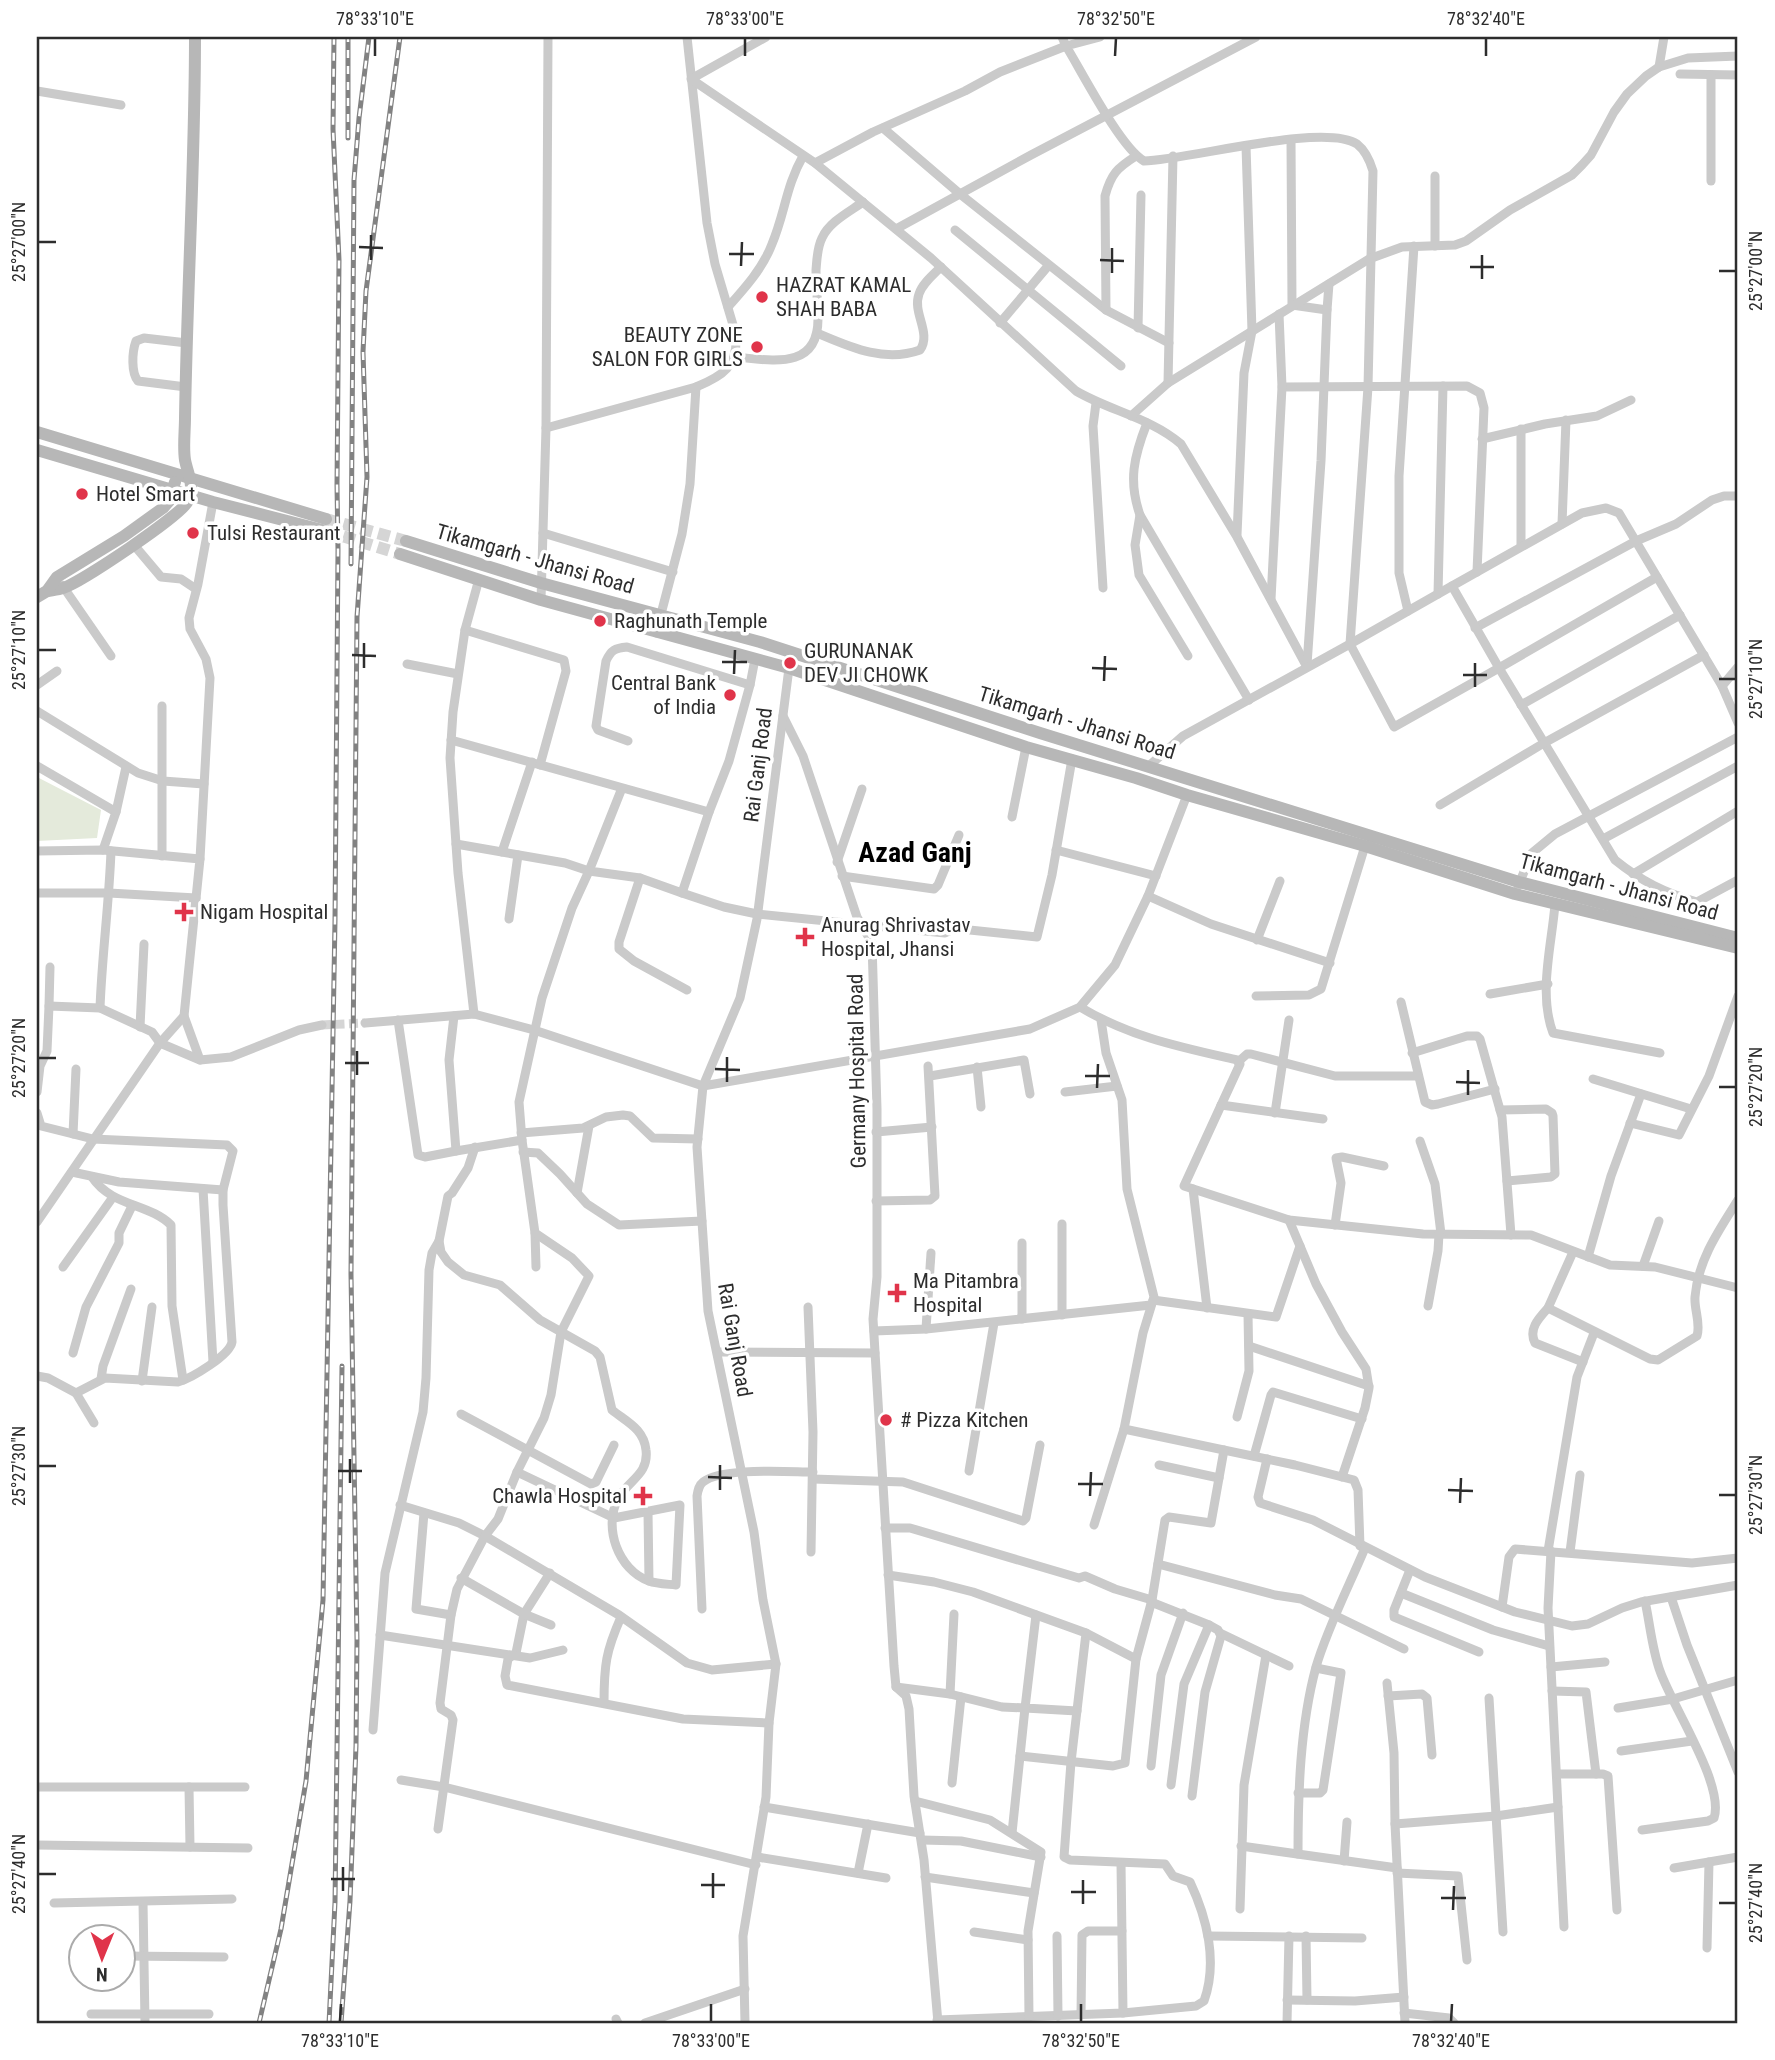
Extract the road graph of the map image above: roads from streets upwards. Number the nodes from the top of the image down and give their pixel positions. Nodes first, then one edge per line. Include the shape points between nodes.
1 (195, 37) edge
2 (548, 37) edge
3 (687, 37) edge
4 (766, 37) edge
5 (1100, 37) edge
6 (1256, 37) edge
7 (1664, 37) edge
8 (1064, 41) edge
9 (1738, 56) edge
10 (1659, 67) junction
11 (1680, 74) dead end
12 (1711, 75) junction
13 (1738, 75) edge
14 (691, 79) junction
15 (37, 91) edge
16 (121, 105) dead end
17 (1107, 115) junction
18 (883, 128) junction
19 (1291, 139) junction
20 (1246, 146) junction
21 (803, 156) junction
22 (1136, 156) junction
23 (1173, 156) junction
24 (815, 163) junction
25 (1435, 176) dead end
26 (1711, 181) dead end
27 (960, 194) junction
28 (1141, 195) dead end
29 (863, 202) junction
30 (896, 229) junction
31 (955, 230) dead end
32 (1414, 246) junction
33 (1435, 246) junction
34 (1369, 259) junction
35 (1048, 266) junction
36 (941, 267) junction
37 (715, 282) dead end
38 (1329, 284) junction
39 (1029, 290) junction
40 (1292, 305) junction
41 (728, 307) junction
42 (1106, 310) junction
43 (1327, 310) junction
44 (1279, 314) junction
45 (727, 323) dead end
46 (1000, 323) junction
47 (1138, 328) junction
48 (1252, 331) junction
49 (817, 333) junction
50 (187, 343) junction
51 (1169, 344) junction
52 (735, 357) junction
53 (1121, 366) dead end
54 (1168, 383) junction
55 (1443, 386) junction
56 (186, 387) junction
57 (696, 387) junction
58 (1282, 387) junction
59 (1325, 387) junction
60 (1368, 387) junction
61 (1405, 387) junction
62 (1631, 400) dead end
63 (1096, 403) junction
64 (1130, 416) junction
65 (1566, 420) junction
66 (1147, 423) junction
67 (546, 428) junction
68 (1521, 429) junction
69 (37, 432) edge
70 (1482, 439) junction
71 (37, 450) edge
72 (185, 460) junction
73 (176, 474) junction
74 (191, 478) junction
75 (173, 490) junction
76 (191, 494) junction
77 (1738, 496) edge
78 (214, 502) junction
79 (1140, 515) junction
80 (1562, 524) junction
81 (543, 533) junction
82 (1237, 537) junction
83 (406, 541) tunnel mouth
84 (1636, 541) junction
85 (134, 545) junction
86 (1521, 546) junction
87 (400, 554) tunnel mouth
88 (673, 572) junction
89 (1477, 572) junction
90 (1657, 576) junction
91 (480, 579) junction
92 (60, 583) junction
93 (541, 583) junction
94 (1452, 586) junction
95 (1103, 588) dead end
96 (197, 589) junction
97 (42, 594) edge
98 (1438, 594) junction
99 (1271, 599) junction
100 (541, 600) junction
101 (1408, 611) junction
102 (661, 614) junction
103 (1680, 615) junction
104 (1475, 628) junction
105 (465, 630) junction
106 (656, 633) junction
107 (1350, 644) junction
108 (1704, 655) junction
109 (111, 656) dead end
110 (1188, 656) dead end
111 (755, 659) junction
112 (407, 664) dead end
113 (1307, 667) junction
114 (1738, 667) edge
115 (789, 668) junction
116 (1499, 668) junction
117 (57, 671) dead end
118 (458, 674) junction
119 (37, 685) edge
120 (750, 685) junction
121 (1722, 686) junction
122 (1250, 700) junction
123 (1521, 705) junction
124 (162, 706) dead end
125 (37, 711) edge
126 (782, 714) junction
127 (1738, 723) edge
128 (1738, 737) edge
129 (451, 740) junction
130 (628, 741) dead end
131 (1544, 743) junction
132 (1027, 747) junction
133 (1072, 759) junction
134 (536, 764) junction
135 (1150, 765) junction
136 (1738, 765) edge
137 (37, 766) edge
138 (125, 767) junction
139 (163, 781) junction
140 (204, 784) junction
141 (622, 788) junction
142 (862, 789) dead end
143 (1235, 793) junction
144 (1187, 795) junction
145 (1440, 805) dead end
146 (1230, 807) junction
147 (1738, 811) edge
148 (116, 812) junction
149 (709, 812) junction
150 (1589, 816) junction
151 (1012, 817) dead end
152 (958, 835) dead end
153 (1603, 839) junction
154 (456, 844) junction
155 (1365, 846) junction
156 (1056, 850) junction
157 (37, 851) edge
158 (107, 851) junction
159 (502, 852) junction
160 (518, 855) junction
161 (162, 856) junction
162 (200, 859) junction
163 (837, 862) junction
164 (589, 871) junction
165 (1633, 874) junction
166 (842, 876) junction
167 (1156, 876) junction
168 (640, 878) junction
169 (1738, 880) edge
170 (1280, 881) dead end
171 (1517, 888) junction
172 (682, 892) junction
173 (37, 893) edge
174 (109, 893) junction
175 (1148, 896) junction
176 (196, 898) junction
177 (1555, 904) junction
178 (757, 914) junction
179 (509, 919) dead end
180 (861, 924) junction
181 (1738, 938) edge
182 (1257, 940) junction
183 (144, 944) dead end
184 (1738, 948) edge
185 (1330, 963) junction
186 (50, 967) dead end
187 (1548, 984) junction
188 (687, 990) dead end
189 (1490, 994) dead end
190 (1256, 996) dead end
191 (1738, 996) edge
192 (1401, 1002) dead end
193 (50, 1006) junction
194 (1080, 1007) junction
195 (100, 1008) junction
196 (474, 1014) junction
197 (184, 1016) junction
198 (454, 1016) junction
199 (398, 1020) junction
200 (1101, 1020) junction
201 (1289, 1020) dead end
202 (365, 1023) tunnel mouth
203 (323, 1025) tunnel mouth
204 (140, 1027) junction
205 (534, 1030) junction
206 (160, 1043) junction
207 (1412, 1053) junction
208 (1660, 1053) dead end
209 (875, 1058) junction
210 (200, 1060) junction
211 (1283, 1061) junction
212 (1238, 1062) junction
213 (928, 1066) dead end
214 (977, 1067) junction
215 (76, 1069) dead end
216 (930, 1076) junction
217 (1418, 1076) junction
218 (1593, 1079) dead end
219 (703, 1086) junction
220 (1117, 1086) junction
221 (1495, 1089) junction
222 (1065, 1092) dead end
223 (37, 1093) edge
224 (1030, 1094) dead end
225 (1641, 1094) junction
226 (1221, 1105) junction
227 (981, 1107) dead end
228 (1692, 1109) junction
229 (1500, 1110) junction
230 (37, 1113) edge
231 (1275, 1113) junction
232 (1323, 1119) dead end
233 (1630, 1123) junction
234 (589, 1126) junction
235 (932, 1128) junction
236 (876, 1132) junction
237 (73, 1134) junction
238 (521, 1136) junction
239 (93, 1139) junction
240 (698, 1139) junction
241 (1420, 1141) dead end
242 (475, 1147) junction
243 (456, 1151) junction
244 (523, 1152) junction
245 (1384, 1166) dead end
246 (72, 1171) junction
247 (92, 1177) junction
248 (1507, 1181) junction
249 (203, 1189) junction
250 (1193, 1189) junction
251 (223, 1190) junction
252 (577, 1193) junction
253 (113, 1197) junction
254 (876, 1201) junction
255 (1738, 1202) edge
256 (132, 1206) junction
257 (1289, 1220) junction
258 (702, 1221) junction
259 (1659, 1221) dead end
260 (37, 1222) edge
261 (1062, 1224) dead end
262 (1335, 1225) junction
263 (535, 1233) junction
264 (1440, 1234) junction
265 (1511, 1235) junction
266 (439, 1241) junction
267 (1021, 1243) dead end
268 (1300, 1246) junction
269 (1573, 1252) junction
270 (931, 1253) dead end
271 (1588, 1257) junction
272 (1643, 1266) junction
273 (63, 1267) dead end
274 (536, 1267) dead end
275 (1699, 1278) junction
276 (1738, 1288) edge
277 (131, 1289) dead end
278 (1152, 1303) junction
279 (1427, 1306) dead end
280 (152, 1307) dead end
281 (808, 1307) dead end
282 (1207, 1308) junction
283 (1548, 1308) junction
284 (1248, 1314) junction
285 (1062, 1315) junction
286 (1022, 1319) junction
287 (994, 1323) junction
288 (926, 1329) junction
289 (874, 1331) junction
290 (561, 1332) junction
291 (1594, 1333) junction
292 (1249, 1346) junction
293 (809, 1351) junction
294 (718, 1352) junction
295 (73, 1353) dead end
296 (875, 1353) junction
297 (213, 1362) junction
298 (1583, 1362) junction
299 (37, 1376) edge
300 (102, 1378) junction
301 (183, 1380) junction
302 (142, 1381) junction
303 (1368, 1386) junction
304 (76, 1393) junction
305 (461, 1414) dead end
306 (1237, 1417) dead end
307 (1362, 1419) junction
308 (94, 1423) dead end
309 (1124, 1429) junction
310 (614, 1445) dead end
311 (1040, 1445) dead end
312 (1224, 1450) junction
313 (527, 1451) junction
314 (1254, 1456) junction
315 (1267, 1459) junction
316 (1159, 1465) dead end
317 (969, 1471) dead end
318 (517, 1472) junction
319 (742, 1472) junction
320 (1580, 1475) dead end
321 (813, 1476) junction
322 (1342, 1477) junction
323 (1219, 1478) junction
324 (882, 1481) junction
325 (400, 1505) junction
326 (648, 1511) junction
327 (424, 1513) junction
328 (614, 1518) junction
329 (1094, 1525) dead end
330 (885, 1528) junction
331 (485, 1536) junction
332 (1362, 1547) junction
333 (1550, 1551) junction
334 (811, 1552) dead end
335 (1570, 1552) junction
336 (1738, 1558) edge
337 (1158, 1564) junction
338 (1410, 1570) junction
339 (550, 1573) junction
340 (888, 1575) junction
341 (461, 1578) junction
342 (649, 1581) junction
343 (1738, 1586) edge
344 (1401, 1593) junction
345 (1671, 1597) junction
346 (1152, 1601) junction
347 (1645, 1601) junction
348 (1502, 1607) junction
349 (702, 1609) dead end
350 (1183, 1613) junction
351 (524, 1614) junction
352 (954, 1614) dead end
353 (451, 1615) junction
354 (1036, 1615) junction
355 (621, 1616) junction
356 (1337, 1616) junction
357 (1549, 1621) junction
358 (551, 1625) dead end
359 (1209, 1625) junction
360 (1086, 1633) junction
361 (1220, 1633) junction
362 (380, 1635) junction
363 (447, 1644) junction
364 (1549, 1646) junction
365 (1404, 1648) dead end
366 (563, 1650) dead end
367 (1479, 1652) dead end
368 (1266, 1655) junction
369 (513, 1656) junction
370 (1136, 1659) junction
371 (1605, 1662) dead end
372 (776, 1664) junction
373 (1289, 1666) dead end
374 (1551, 1667) junction
375 (1316, 1668) junction
376 (1738, 1680) edge
377 (1387, 1683) dead end
378 (896, 1687) junction
379 (1704, 1689) junction
380 (1552, 1691) junction
381 (950, 1694) junction
382 (1388, 1696) junction
383 (961, 1697) junction
384 (1489, 1698) dead end
385 (1673, 1699) junction
386 (604, 1703) junction
387 (1025, 1708) junction
388 (1618, 1708) dead end
389 (1077, 1711) junction
390 (769, 1723) junction
391 (373, 1730) dead end
392 (1692, 1741) junction
393 (1621, 1751) dead end
394 (1432, 1755) dead end
395 (1020, 1756) junction
396 (1071, 1762) junction
397 (1151, 1766) dead end
398 (1738, 1772) edge
399 (1557, 1774) junction
400 (1596, 1774) junction
401 (401, 1780) dead end
402 (952, 1783) dead end
403 (1171, 1785) dead end
404 (37, 1787) edge
405 (189, 1787) junction
406 (245, 1787) dead end
407 (444, 1787) junction
408 (1298, 1793) junction
409 (1192, 1796) dead end
410 (915, 1801) junction
411 (764, 1807) junction
412 (1558, 1807) junction
413 (1496, 1816) junction
414 (1347, 1822) dead end
415 (868, 1824) junction
416 (1395, 1824) junction
417 (438, 1829) dead end
418 (1642, 1830) dead end
419 (1012, 1833) junction
420 (921, 1837) junction
421 (37, 1845) edge
422 (1241, 1846) junction
423 (190, 1847) junction
424 (248, 1848) dead end
425 (1298, 1854) junction
426 (1041, 1857) junction
427 (1738, 1857) edge
428 (756, 1861) junction
429 (1344, 1861) junction
430 (1709, 1862) junction
431 (1121, 1863) junction
432 (1674, 1868) dead end
433 (1397, 1870) junction
434 (858, 1873) junction
435 (925, 1877) junction
436 (886, 1878) dead end
437 (1034, 1893) junction
438 (232, 1899) dead end
439 (143, 1902) junction
440 (54, 1903) dead end
441 (1240, 1909) dead end
442 (1617, 1910) dead end
443 (1564, 1927) dead end
444 (1122, 1931) junction
445 (974, 1932) dead end
446 (1503, 1932) dead end
447 (1057, 1936) dead end
448 (1208, 1936) junction
449 (1289, 1936) junction
450 (1306, 1936) junction
451 (1362, 1938) dead end
452 (1028, 1940) junction
453 (1707, 1948) dead end
454 (136, 1956) edge
455 (144, 1956) junction
456 (224, 1957) dead end
457 (1467, 1960) dead end
458 (745, 1989) junction
459 (1404, 1997) junction
460 (1287, 2000) junction
461 (1307, 2000) junction
462 (1123, 2013) junction
463 (90, 2014) dead end
464 (209, 2014) dead end
465 (1081, 2015) junction
466 (1058, 2016) junction
467 (1029, 2017) junction
468 (1404, 2018) edge
469 (145, 2019) edge
470 (937, 2022) edge
471 (645, 2023) edge
472 (746, 2023) edge
473 (1287, 2023) edge
474 (1454, 2023) edge

1 - 50 street
2 - 67 street
3 - 14 street
4 - 14 street
5 - 8 street
6 - 17 street
7 - 10 street
8 - 17 street
8 - 18 street
9 - 10 street via 1688,58
10 - 33 street via 1627,94 1593,151 1572,175 1466,241
11 - 12 street
12 - 13 street
12 - 26 street
14 - 21 street
14 - 41 street via 707,223
15 - 16 street
17 - 22 street
17 - 27 street
18 - 24 street
18 - 27 street
19 - 20 street
19 - 34 street via 1345,139 1369,158 1373,172
19 - 40 street
20 - 23 street
20 - 48 street
21 - 24 street
21 - 41 street via 785,195 772,245 748,286
22 - 23 street via 1144,161
22 - 42 street via 1119,167 1105,196
23 - 51 street
24 - 29 street
25 - 33 street
27 - 30 street
27 - 35 street
28 - 47 street
29 - 30 street
29 - 49 street via 822,236 817,265
30 - 36 street
31 - 39 street
32 - 33 street
32 - 34 street
32 - 61 street
34 - 38 street
34 - 60 street
35 - 39 street
35 - 42 street
36 - 46 street
36 - 49 street via 918,295 924,335 920,350 874,354
37 - 45 street
38 - 40 street
38 - 43 street
39 - 46 street
39 - 53 street
40 - 43 street
40 - 44 street
41 - 52 street via 736,335
42 - 47 street
43 - 59 street
44 - 48 street
44 - 58 street
46 - 63 street via 1076,391
47 - 51 street
48 - 54 street
48 - 82 street via 1244,373
49 - 52 street via 813,347 799,356 774,360
50 - 56 street
50 - 56 street via 144,338 134,346 138,381
51 - 54 street
52 - 57 street via 713,380
54 - 64 street
55 - 61 street
55 - 70 street via 1467,386 1480,393
55 - 98 street
56 - 72 street
57 - 67 street
57 - 88 street via 690,484
58 - 59 street
58 - 99 street
59 - 60 street
59 - 113 street
60 - 61 street
60 - 107 street
61 - 101 street via 1398,530 1399,573
62 - 65 street via 1597,416
63 - 64 street
63 - 95 street via 1093,426
64 - 66 street
65 - 68 street
65 - 80 street
66 - 79 street via 1132,469
66 - 82 street via 1181,444
67 - 81 street
68 - 70 street
68 - 86 street
69 - 73 street
70 - 89 street
71 - 75 street
72 - 73 street
72 - 74 street
73 - 74 street
73 - 75 street
74 - 76 street
74 - 78 street via 326,525
75 - 76 street
75 - 92 street via 169,502 156,514
76 - 78 street
76 - 85 street via 177,514
77 - 84 street via 1712,500 1676,524
78 - 96 street
79 - 110 street via 1135,545 1139,575
79 - 122 street
80 - 84 street via 1582,513 1606,508 1619,513
80 - 86 street
81 - 88 street
81 - 93 street
82 - 99 street
83 - 93 street, Tikamgarh - Jhansi Road
84 - 90 street
84 - 104 street
85 - 92 street
85 - 96 street via 161,577 181,579
86 - 89 street
87 - 91 street
88 - 102 street
89 - 94 street
90 - 103 street
90 - 116 street
91 - 100 street
91 - 105 street
92 - 97 street
92 - 109 street
93 - 100 street
93 - 102 street, Tikamgarh - Jhansi Road
94 - 98 street
94 - 104 street
96 - 140 street via 189,623 210,678
98 - 101 street
99 - 113 street
100 - 106 street
101 - 107 street
102 - 106 street
102 - 135 street, Tikamgarh - Jhansi Road
103 - 108 street
103 - 123 street
104 - 116 street
105 - 118 street
105 - 134 street via 564,660 566,671
106 - 111 street
107 - 113 street
107 - 116 street via 1394,727
108 - 121 street
108 - 131 street
111 - 115 street
111 - 120 street
112 - 118 street
113 - 122 street
114 - 121 street
115 - 126 street, Rai Ganj Road
115 - 132 street
116 - 123 street
117 - 119 street
118 - 129 street
120 - 130 street via 627,647 615,648 606,661 596,726
120 - 149 street
121 - 127 street
122 - 135 street via 1183,736
123 - 131 street
124 - 139 street
125 - 138 street
126 - 163 street, Germany Hospital Road via 803,756
126 - 178 street, Rai Ganj Road
128 - 150 street
129 - 134 street
129 - 154 street
131 - 145 street
131 - 150 street
132 - 133 street
132 - 151 street
133 - 144 street
133 - 156 street
134 - 141 street
134 - 159 street
135 - 143 street, Tikamgarh - Jhansi Road
136 - 153 street
137 - 148 street
138 - 139 street
138 - 148 street
139 - 140 street
139 - 161 street
140 - 162 street
141 - 149 street
141 - 164 street
142 - 163 street
143 - 146 street
143 - 171 street, Tikamgarh - Jhansi Road
144 - 146 street
144 - 167 street
146 - 155 street
147 - 165 street
148 - 158 street
149 - 172 street
150 - 153 street
150 - 171 street via 1532,853
152 - 166 street via 934,889
153 - 165 street via 1615,860
154 - 159 street
154 - 196 street
155 - 171 street
155 - 185 street
156 - 167 street
156 - 180 street via 1037,937
157 - 158 street
158 - 161 street
158 - 174 street
159 - 160 street
160 - 164 street
160 - 179 street
161 - 162 street
162 - 176 street
163 - 166 street, Germany Hospital Road
164 - 168 street
164 - 205 street via 558,946
165 - 169 street via 1668,894 1697,902
166 - 180 street, Germany Hospital Road
167 - 175 street
168 - 172 street
168 - 188 street via 619,949
170 - 182 street
171 - 177 street
171 - 181 street, Tikamgarh - Jhansi Road
172 - 178 street
173 - 174 street
174 - 176 street
174 - 195 street
175 - 182 street
175 - 194 street via 1115,965
176 - 197 street
177 - 184 street
177 - 187 street
178 - 180 street
178 - 219 street, Rai Ganj Road via 740,998
180 - 209 street, Germany Hospital Road via 872,943
182 - 185 street
183 - 204 street
185 - 190 street via 1319,992
186 - 193 street
187 - 189 street
187 - 208 street via 1548,1010 1555,1034
191 - 228 street
192 - 207 street
193 - 195 street
193 - 223 street via 47,1051
194 - 200 street
194 - 209 street via 1031,1029
195 - 204 street
196 - 198 street
196 - 205 street
197 - 206 street
197 - 210 street
198 - 199 street
198 - 243 street via 449,1060
199 - 202 street
199 - 243 street via 418,1155
200 - 212 street via 1148,1039
200 - 220 street via 1105,1053
201 - 211 street
203 - 210 street via 231,1057
204 - 206 street via 152,1032
205 - 219 street
205 - 238 street via 519,1102
206 - 210 street
206 - 239 street
207 - 217 street
207 - 221 street via 1477,1036
209 - 219 street
209 - 236 street, Germany Hospital Road
211 - 212 street via 1249,1054
211 - 217 street via 1335,1076
211 - 231 street
212 - 226 street
213 - 216 street
214 - 216 street
214 - 224 street via 1024,1060
214 - 227 street
215 - 237 street
216 - 235 street
217 - 221 street via 1424,1099 1432,1105
218 - 225 street
219 - 240 street, Rai Ganj Road
220 - 222 street
220 - 278 street via 1122,1100 1127,1189
221 - 229 street
225 - 228 street
225 - 233 street
226 - 231 street
226 - 250 street via 1184,1186
228 - 233 street via 1677,1136
229 - 248 street
229 - 248 street via 1546,1109 1553,1116 1555,1174
230 - 237 street via 41,1126
231 - 232 street
233 - 271 street
234 - 238 street
234 - 240 street via 623,1115 653,1138
234 - 252 street
235 - 236 street
235 - 254 street via 933,1199
236 - 254 street, Germany Hospital Road
237 - 239 street
238 - 242 street
238 - 244 street
239 - 246 street
239 - 251 street via 231,1146
240 - 258 street, Rai Ganj Road
241 - 264 street via 1433,1171
242 - 243 street
242 - 266 street via 468,1168 448,1196
244 - 252 street via 538,1153
244 - 263 street
245 - 262 street via 1336,1158 1341,1188
246 - 247 street
246 - 260 street
247 - 249 street
247 - 253 street
248 - 265 street
249 - 251 street
249 - 297 street
250 - 257 street
250 - 282 street
251 - 297 street via 232,1346
252 - 258 street via 619,1224
253 - 256 street
253 - 273 street
254 - 289 street, Germany Hospital Road
255 - 275 street via 1710,1244
256 - 295 street via 119,1233 120,1243 86,1307
256 - 301 street via 171,1225 172,1306
257 - 262 street
257 - 268 street
258 - 294 street, Rai Ganj Road via 708,1311
259 - 272 street
261 - 285 street
262 - 264 street
263 - 274 street
263 - 290 street via 589,1276
264 - 265 street
264 - 279 street
265 - 269 street via 1531,1235
266 - 290 street via 441,1252 457,1270 500,1285
266 - 325 street via 429,1261 423,1412
267 - 286 street
268 - 284 street via 1278,1315
268 - 303 street via 1332,1313 1363,1362
269 - 271 street
269 - 283 street
270 - 288 street
271 - 272 street via 1610,1265
272 - 275 street
275 - 276 street
275 - 291 street via 1697,1336 1662,1358 1650,1359
277 - 300 street
278 - 282 street
278 - 285 street
278 - 309 street
280 - 302 street
281 - 293 street
282 - 284 street
283 - 291 street
283 - 298 street via 1534,1327 1535,1343
284 - 292 street
285 - 286 street
286 - 287 street
287 - 288 street
287 - 317 street
288 - 289 street
289 - 296 street, Germany Hospital Road
290 - 313 street via 548,1405
290 - 328 street via 600,1357 612,1410 644,1438 644,1469 619,1497
291 - 298 street
292 - 303 street
292 - 306 street via 1248,1379
293 - 294 street
293 - 296 street
293 - 321 street
294 - 319 street, Rai Ganj Road
296 - 324 street, Germany Hospital Road
297 - 301 street
298 - 333 street
299 - 304 street
300 - 302 street
300 - 304 street
301 - 302 street
303 - 307 street
304 - 308 street
305 - 313 street
307 - 314 street via 1273,1392
307 - 322 street
309 - 312 street
309 - 329 street
310 - 313 street via 593,1484
311 - 324 street via 1023,1521 915,1486
312 - 314 street
312 - 323 street
313 - 318 street
314 - 315 street
315 - 322 street
315 - 332 street via 1260,1503 1313,1520
316 - 323 street
318 - 328 street
318 - 331 street via 498,1519
319 - 321 street
319 - 349 street via 706,1480 698,1489
319 - 372 street, Rai Ganj Road
320 - 335 street
321 - 324 street
321 - 334 street
322 - 332 street via 1358,1485
323 - 337 street via 1210,1523 1166,1518
324 - 330 street, Germany Hospital Road
325 - 327 street
325 - 362 street via 385,1573
326 - 328 street
326 - 342 street
326 - 342 street via 680,1505 676,1585
327 - 331 street
327 - 353 street via 416,1609
328 - 342 street via 615,1544 621,1557
330 - 340 street, Germany Hospital Road
330 - 346 street via 910,1528 1079,1578 1085,1576
331 - 339 street
331 - 341 street
332 - 338 street
332 - 356 street
333 - 335 street
333 - 348 street via 1513,1550
333 - 357 street
335 - 336 street via 1692,1563
337 - 346 street
337 - 356 street via 1301,1599
338 - 344 street
338 - 348 street
339 - 351 street
339 - 355 street
340 - 354 street via 973,1592
340 - 378 street, Germany Hospital Road
341 - 351 street
341 - 353 street
343 - 345 street
344 - 364 street via 1493,1630
344 - 367 street via 1393,1613 1396,1618
345 - 347 street
345 - 379 street
346 - 350 street
346 - 370 street
347 - 357 street via 1588,1624
347 - 385 street via 1657,1662
348 - 357 street
350 - 359 street
350 - 397 street via 1161,1675
351 - 358 street
351 - 369 street
352 - 381 street
353 - 363 street
354 - 360 street
354 - 387 street
355 - 372 street via 699,1668
355 - 386 street via 608,1646
356 - 365 street
356 - 375 street
357 - 364 street
359 - 361 street
359 - 403 street via 1184,1684
360 - 370 street
360 - 389 street
361 - 368 street
361 - 409 street via 1205,1692
362 - 363 street
362 - 391 street
363 - 369 street
363 - 407 street via 440,1706 453,1720
364 - 374 street
366 - 369 street via 535,1658
368 - 373 street
368 - 422 street via 1244,1785
369 - 386 street via 508,1659 507,1685
370 - 396 street via 1125,1763
371 - 374 street
372 - 390 street, Rai Ganj Road
374 - 380 street
375 - 408 street
375 - 408 street via 1340,1672 1323,1790
376 - 379 street
377 - 382 street
378 - 381 street
378 - 410 street via 906,1696 909,1709
379 - 385 street
379 - 398 street
380 - 399 street
380 - 400 street via 1586,1692
381 - 383 street
382 - 394 street via 1427,1698
382 - 416 street
383 - 387 street
383 - 402 street
384 - 413 street
385 - 388 street
385 - 392 street
386 - 390 street via 683,1719
387 - 389 street
387 - 395 street
389 - 396 street
390 - 411 street, Rai Ganj Road
392 - 393 street
392 - 418 street via 1712,1780 1714,1818
395 - 396 street
395 - 419 street
396 - 431 street via 1064,1857
399 - 400 street
399 - 412 street
400 - 442 street via 1608,1777
401 - 407 street
404 - 405 street
405 - 406 street
405 - 423 street
407 - 417 street
407 - 428 street
408 - 425 street
410 - 419 street via 978,1815
410 - 420 street
411 - 415 street
411 - 428 street, Rai Ganj Road
412 - 413 street
412 - 443 street
413 - 416 street
413 - 446 street
414 - 429 street
415 - 420 street
415 - 434 street
416 - 433 street
419 - 426 street
420 - 426 street
420 - 435 street
421 - 423 street
422 - 425 street
422 - 441 street
423 - 424 street
425 - 429 street
426 - 437 street
427 - 430 street
428 - 434 street
428 - 458 street, Rai Ganj Road via 743,1936
429 - 433 street
430 - 432 street
430 - 453 street
431 - 444 street
431 - 448 street via 1163,1864 1173,1875 1188,1880
433 - 457 street via 1458,1875
433 - 459 street
434 - 436 street
435 - 437 street
435 - 470 street
437 - 452 street
438 - 439 street
439 - 440 street
439 - 455 street
444 - 462 street
444 - 465 street via 1082,1935
445 - 452 street
447 - 466 street
448 - 449 street
448 - 462 street via 1210,1975 1200,2004
449 - 450 street
449 - 460 street
450 - 451 street
450 - 461 street
452 - 467 street
454 - 455 street
455 - 456 street
455 - 469 street
458 - 471 street
458 - 472 street, Rai Ganj Road
459 - 461 street
459 - 468 street
460 - 461 street
460 - 473 street
462 - 465 street
463 - 469 street
464 - 469 street
465 - 466 street
466 - 467 street
467 - 470 street
468 - 474 street via 1448,2018

